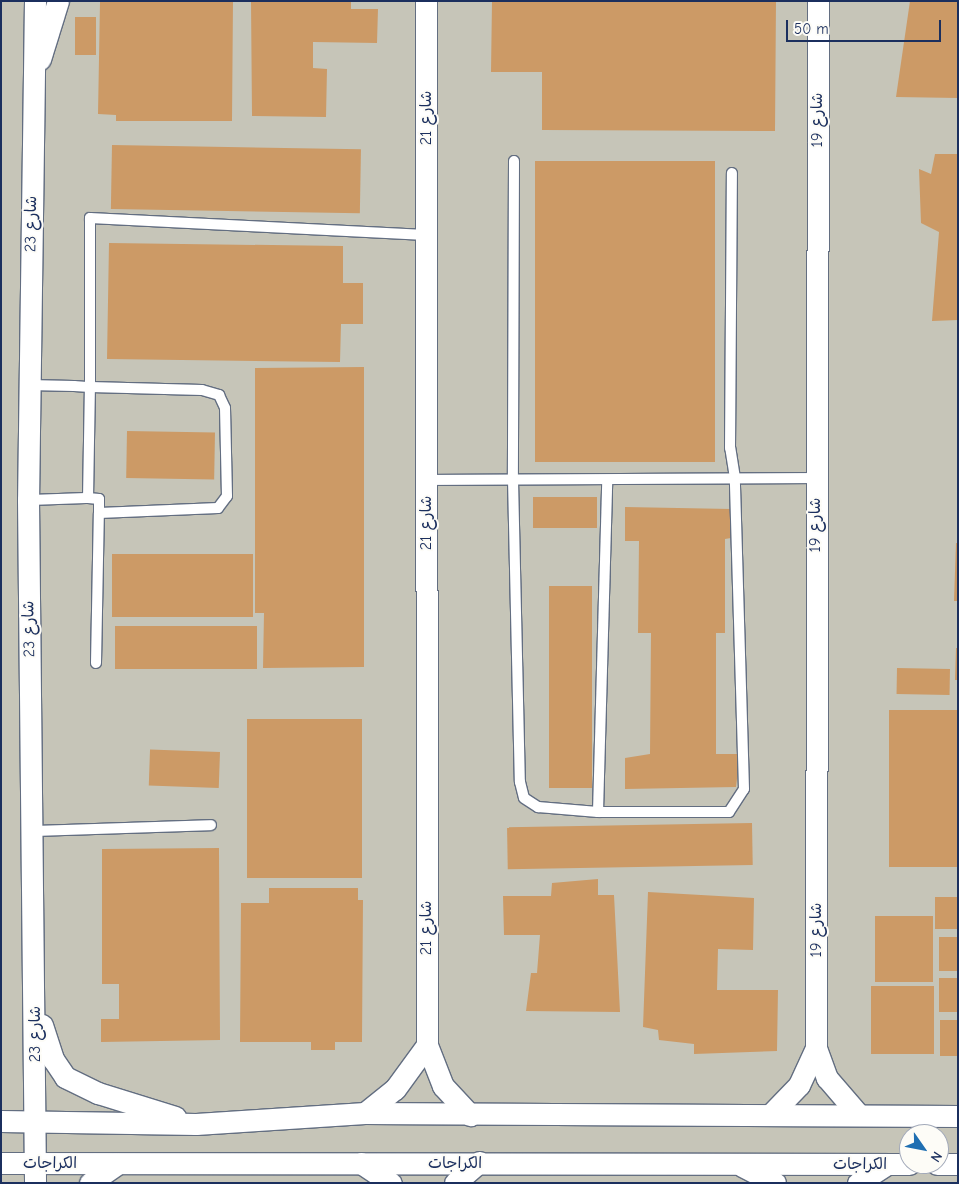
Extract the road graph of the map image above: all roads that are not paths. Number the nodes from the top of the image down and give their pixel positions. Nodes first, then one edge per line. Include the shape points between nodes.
1 (35, 1) edge
2 (58, 1) edge
3 (426, 1) edge
4 (818, 1) edge
5 (34, 75) junction
6 (514, 161) dead end
7 (732, 172) dead end
8 (426, 235) junction
9 (28, 385) junction
10 (90, 387) junction
11 (736, 478) junction
12 (815, 478) junction
13 (426, 480) junction
14 (513, 480) junction
15 (607, 480) junction
16 (88, 498) junction
17 (28, 500) junction
18 (99, 513) junction
19 (96, 663) dead end
20 (598, 812) junction
21 (212, 825) dead end
22 (32, 831) junction
23 (35, 1004) junction
24 (426, 1045) junction
25 (816, 1048) junction
26 (365, 1113) junction
27 (470, 1114) junction
28 (771, 1114) junction
29 (858, 1114) junction
30 (958, 1116) edge
31 (1, 1121) edge
32 (36, 1121) junction
33 (196, 1124) junction
34 (361, 1162) junction
35 (479, 1162) junction
36 (1, 1163) edge
37 (117, 1164) junction
38 (737, 1164) junction
39 (886, 1164) junction
40 (899, 1164) edge
41 (35, 1173) edge
42 (90, 1183) edge
43 (391, 1183) edge
44 (454, 1183) edge
45 (775, 1183) edge
46 (858, 1183) edge

1 - 5 street, شارع 23
2 - 5 street, شارع 23
3 - 8 street, شارع 21
4 - 12 street, شارع 19
5 - 9 street, شارع 23
6 - 14 lane
7 - 11 lane via 730,448
8 - 10 lane via 90,218
8 - 13 street, شارع 21
9 - 10 lane
9 - 17 street, شارع 23
10 - 16 lane
10 - 18 lane via 202,390 219,396 226,408 227,496 218,508
11 - 12 lane
11 - 15 lane
11 - 20 lane via 744,789 729,812
12 - 25 street, شارع 19
13 - 14 lane
13 - 24 street, شارع 21
14 - 15 lane
14 - 20 lane via 524,798 538,807
15 - 20 lane
16 - 17 lane
16 - 18 lane via 99,499
17 - 22 street, شارع 23
18 - 19 lane
21 - 22 lane
22 - 23 street, شارع 23
23 - 32 street, شارع 23
23 - 33 street via 53,1059 65,1077 92,1091
24 - 26 street via 395,1089
24 - 27 street, شارع 21 via 443,1086
25 - 28 street, شارع 19 via 799,1085
25 - 29 street, شارع 19 via 827,1078
26 - 27 street
26 - 33 street
27 - 28 street
28 - 29 street
29 - 30 street
31 - 32 street
32 - 33 street
32 - 41 street, شارع 23
34 - 35 street, الكراجات
34 - 37 street, الكراجات
34 - 43 street
35 - 38 street, الكراجات
35 - 44 street
36 - 41 street, الكراجات
37 - 41 street, الكراجات
37 - 42 street
38 - 39 street, الكراجات
38 - 45 street
39 - 40 street, الكراجات
39 - 46 street

